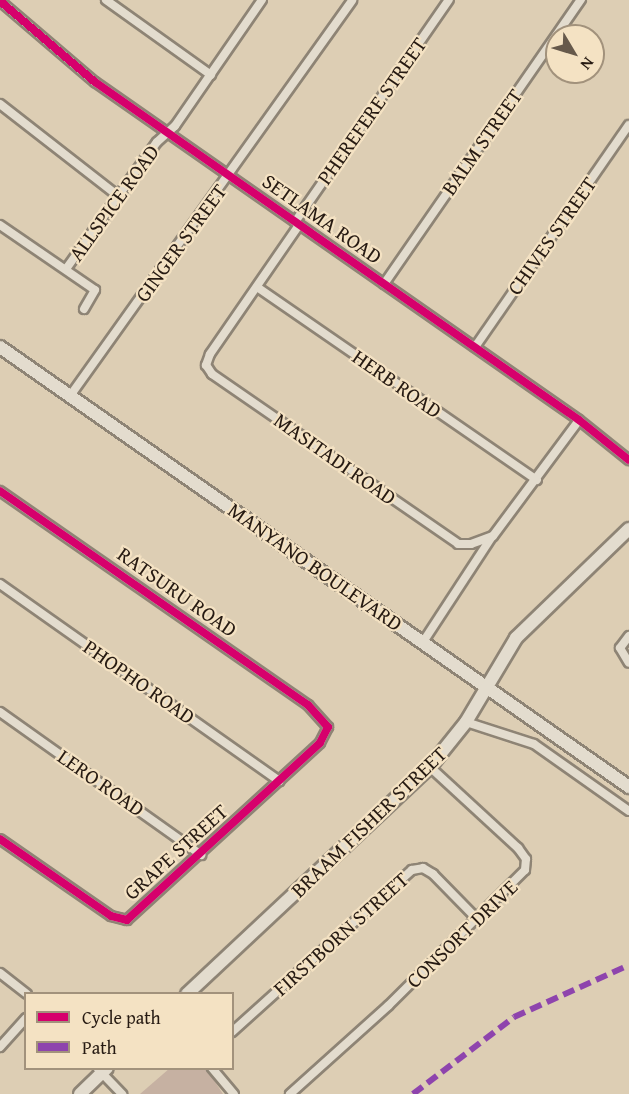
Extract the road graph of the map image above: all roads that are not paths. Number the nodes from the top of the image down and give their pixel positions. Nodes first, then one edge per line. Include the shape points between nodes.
1 (106, 0) edge
2 (262, 0) edge
3 (352, 0) edge
4 (449, 0) edge
5 (580, 0) edge
6 (0, 1) edge
7 (211, 75) junction
8 (0, 104) edge
9 (629, 125) edge
10 (168, 132) junction
11 (230, 175) junction
12 (118, 196) junction
13 (297, 223) junction
14 (0, 225) edge
15 (66, 270) junction
16 (384, 284) junction
17 (257, 287) junction
18 (84, 309) dead end
19 (0, 346) edge
20 (475, 347) junction
21 (70, 396) junction
22 (579, 420) junction
23 (629, 460) edge
24 (537, 480) junction
25 (0, 490) edge
26 (629, 529) edge
27 (493, 536) junction
28 (0, 584) edge
29 (629, 636) edge
30 (423, 642) junction
31 (629, 663) edge
32 (486, 687) junction
33 (0, 712) edge
34 (466, 722) junction
35 (328, 727) joint
36 (430, 767) junction
37 (279, 781) junction
38 (629, 787) edge
39 (629, 811) edge
40 (0, 839) edge
41 (201, 855) junction
42 (477, 919) junction
43 (0, 973) edge
44 (26, 992) edge
45 (188, 992) edge
46 (24, 1020) edge
47 (234, 1030) edge
48 (0, 1047) edge
49 (102, 1070) edge
50 (214, 1070) edge
51 (81, 1094) edge
52 (122, 1094) edge
53 (234, 1094) edge
54 (290, 1094) edge

1 - 7 street
2 - 7 street, ALLSPICE ROAD
3 - 11 street, GINGER STREET
4 - 13 street, PHEREFERE STREET
5 - 16 street, BALM STREET
6 - 10 street, SETLAMA ROAD via 67,61
7 - 10 street, ALLSPICE ROAD
8 - 12 street
9 - 20 street, CHIVES STREET
10 - 11 street, SETLAMA ROAD
10 - 12 street, ALLSPICE ROAD
11 - 13 street, SETLAMA ROAD
11 - 21 street, GINGER STREET
12 - 15 street, ALLSPICE ROAD
13 - 16 street, SETLAMA ROAD
13 - 17 street, MASITADI ROAD
14 - 15 street, ALLSPICE ROAD
15 - 18 street via 95,290
16 - 20 street, SETLAMA ROAD
17 - 24 street, HERB ROAD
17 - 27 street, MASITADI ROAD via 206,361 209,372 458,544
19 - 21 street, MANYANO BOULEVARD
20 - 22 street, SETLAMA ROAD
21 - 30 street, MANYANO BOULEVARD
22 - 23 street, SETLAMA ROAD
22 - 24 street
24 - 27 street
25 - 35 street, RATSURU ROAD via 308,705
26 - 32 street, BRAAM FISHER STREET via 516,638
27 - 30 street
28 - 37 street, PHOPHO ROAD
29 - 31 street via 620,648
30 - 32 street, MANYANO BOULEVARD
32 - 34 street, BRAAM FISHER STREET
32 - 38 street, MANYANO BOULEVARD
33 - 41 street, LERO ROAD
34 - 36 street, BRAAM FISHER STREET
34 - 39 street via 534,744
35 - 37 street, GRAPE STREET via 320,742
36 - 42 street, CONSORT DRIVE via 526,859 520,876
36 - 45 street, BRAAM FISHER STREET
37 - 41 street, GRAPE STREET
40 - 41 street, GRAPE STREET via 120,921 130,918
42 - 47 street, FIRSTBORN STREET via 433,874 423,868 412,870
42 - 54 street, CONSORT DRIVE
43 - 44 street
46 - 48 street
49 - 51 street
49 - 52 street
50 - 53 street

